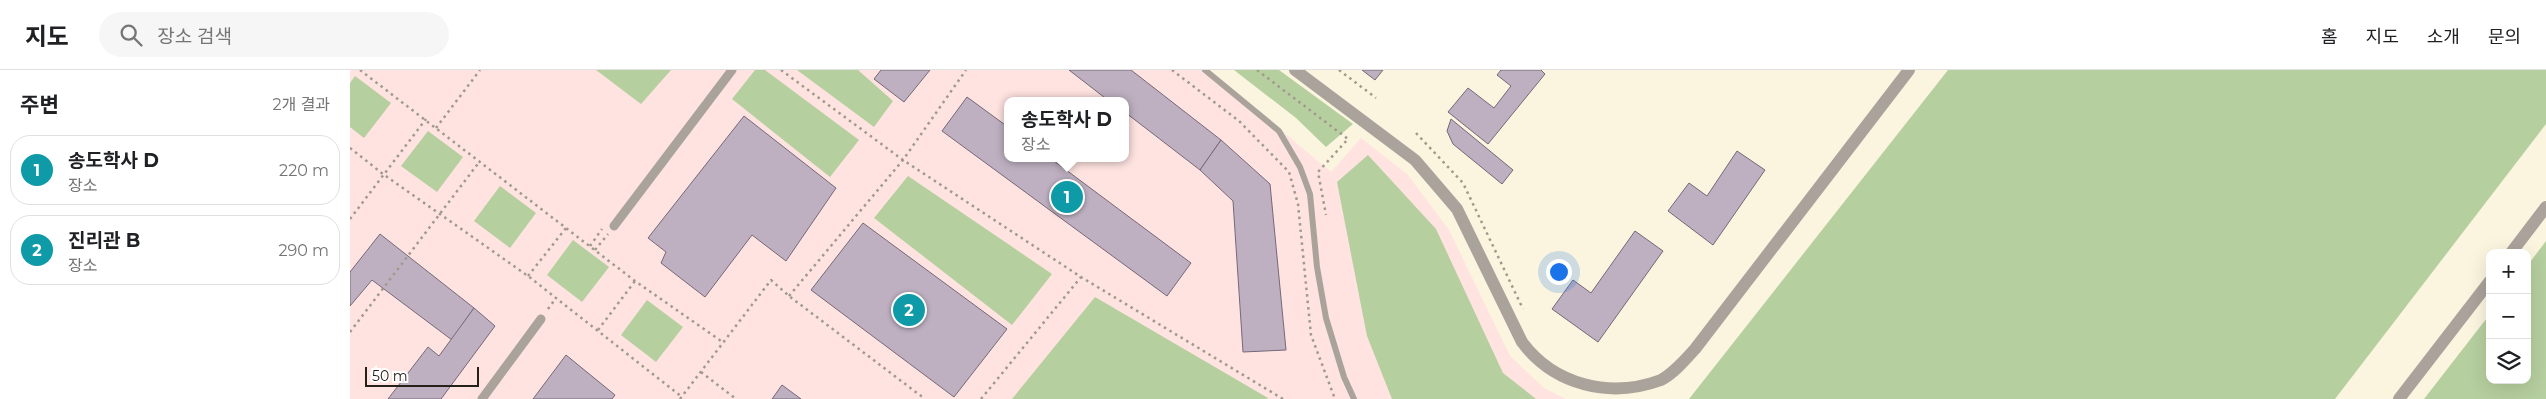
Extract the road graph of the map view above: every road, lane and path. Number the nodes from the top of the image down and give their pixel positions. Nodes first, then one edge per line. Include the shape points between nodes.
1 (360, 70) edge
2 (480, 70) edge
3 (732, 70) edge
4 (781, 70) edge
5 (966, 70) edge
6 (1172, 70) edge
7 (1206, 70) edge
8 (1257, 70) edge
9 (1295, 70) edge
10 (1339, 70) edge
11 (1909, 70) edge
12 (1376, 98) dead end
13 (426, 119) junction
14 (436, 128) junction
15 (1416, 133) dead end
16 (350, 148) edge
17 (903, 160) junction
18 (480, 161) junction
19 (383, 174) junction
20 (2546, 208) edge
21 (440, 214) junction
22 (1326, 215) dead end
23 (350, 219) edge
24 (614, 226) joint
25 (566, 228) junction
26 (2514, 249) edge
27 (595, 250) junction
28 (528, 276) junction
29 (1081, 277) junction
30 (635, 281) junction
31 (2486, 286) edge
32 (789, 296) junction
33 (1527, 318) dead end
34 (542, 319) dead end
35 (598, 330) junction
36 (350, 332) edge
37 (724, 343) junction
38 (701, 372) junction
39 (681, 398) edge
40 (482, 399) edge
41 (736, 399) edge
42 (925, 399) edge
43 (981, 399) edge
44 (1283, 399) edge
45 (1335, 399) edge
46 (1354, 399) edge
47 (2399, 399) edge

1 - 13 path
2 - 14 path
3 - 24 street
4 - 17 path
5 - 17 path
6 - 45 path via 1239,121 1289,172 1298,204 1311,335
7 - 46 lane via 1279,130 1300,168 1310,194 1326,318
8 - 22 path via 1348,139 1318,172
9 - 11 street via 1415,160 1456,210 1522,342 1535,360 1575,386 1619,392 1641,389 1661,380 1695,349
10 - 12 path
13 - 14 path
13 - 19 path
14 - 18 path
15 - 33 path via 1463,183
16 - 19 path
17 - 29 path
17 - 32 path
18 - 21 path
18 - 25 path
19 - 21 path
19 - 23 path
20 - 26 street
21 - 28 path
21 - 36 path
24 - 27 path
25 - 27 path
25 - 28 path
27 - 30 path
28 - 35 path
29 - 43 path
29 - 44 path
30 - 35 path
30 - 37 path
31 - 47 street
32 - 37 path via 771,280
32 - 42 path
34 - 40 street
35 - 39 path
37 - 38 path
38 - 39 path
38 - 41 path

